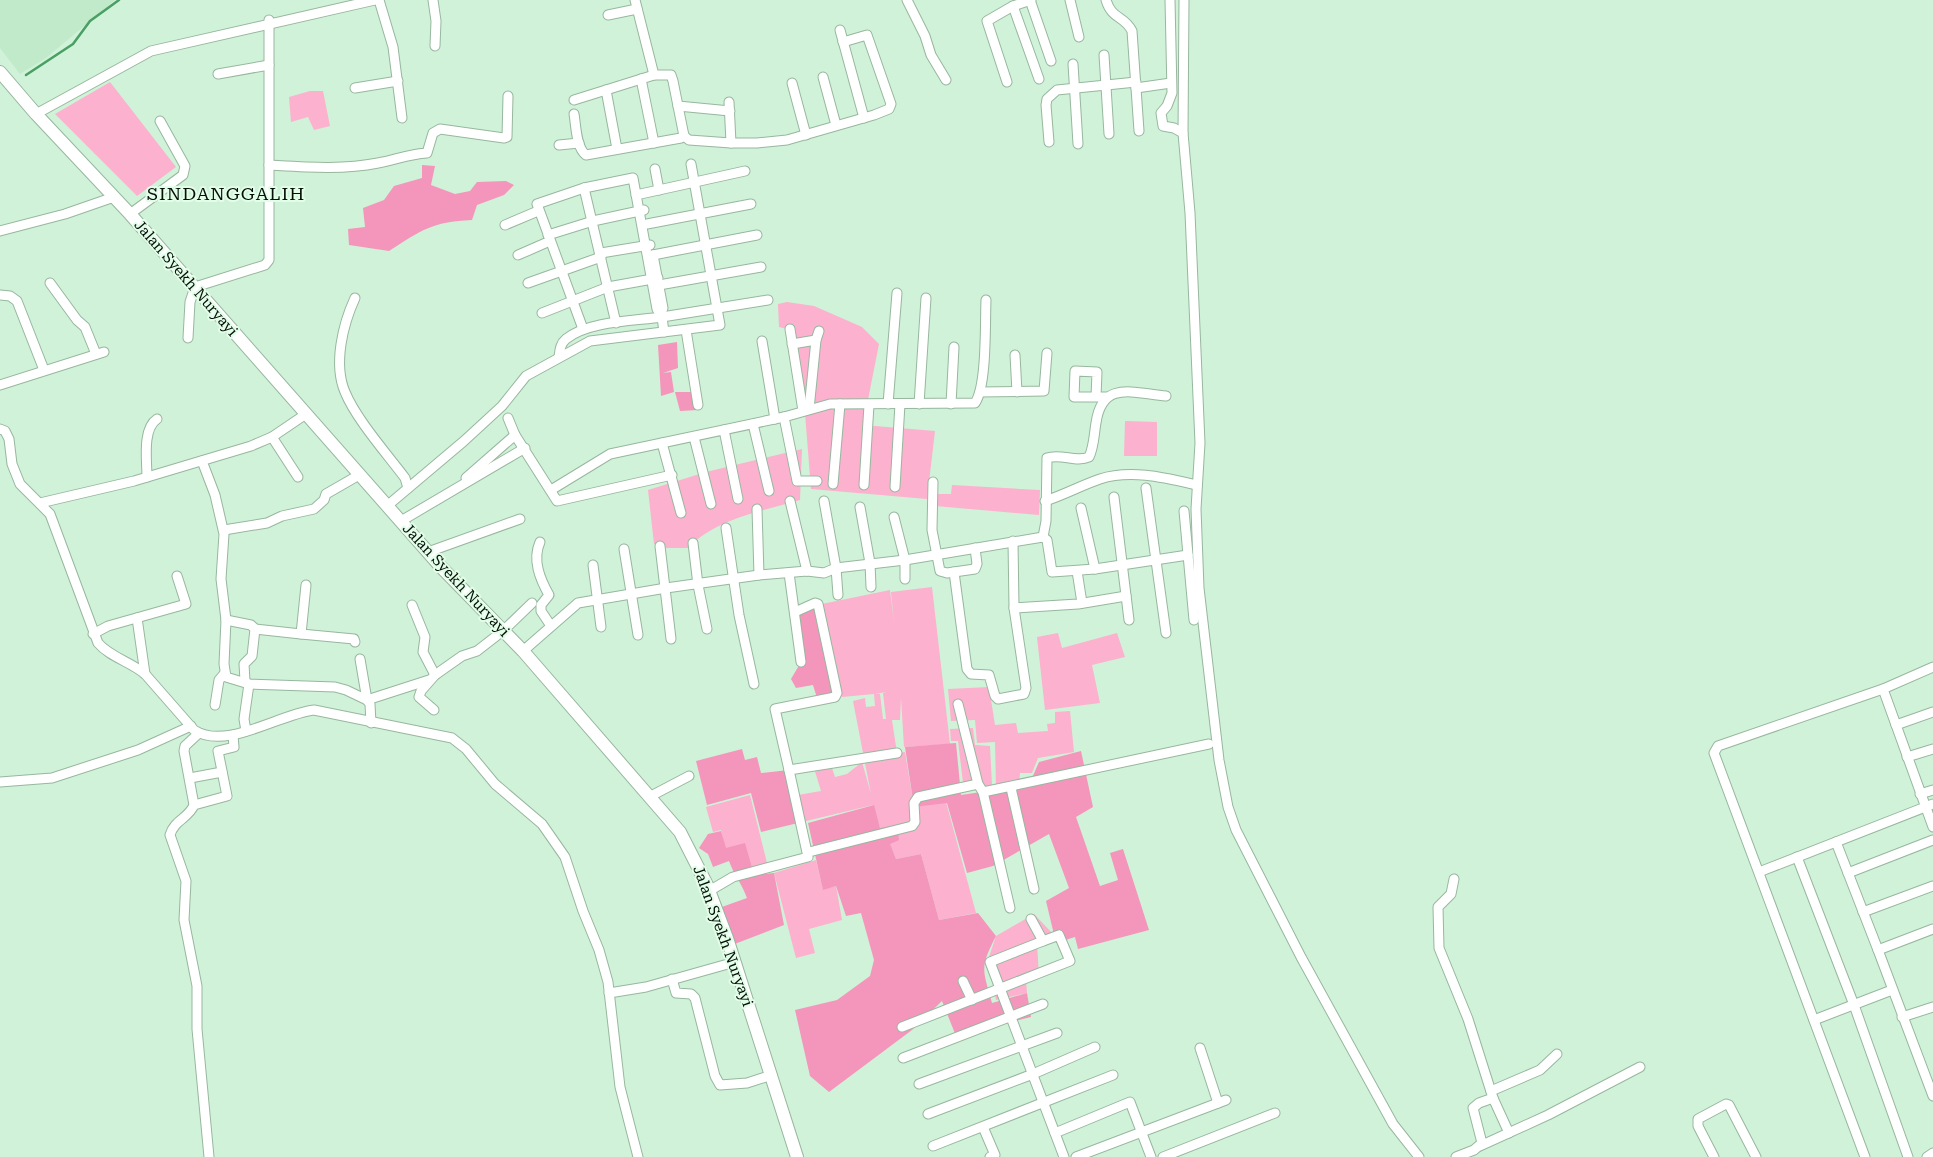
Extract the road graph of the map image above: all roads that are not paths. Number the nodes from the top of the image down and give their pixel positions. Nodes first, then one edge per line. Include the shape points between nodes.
1 (375, 0) edge
2 (379, 0) edge
3 (433, 0) edge
4 (907, 0) edge
5 (1030, 0) edge
6 (1070, 0) edge
7 (1106, 0) edge
8 (1170, 0) edge
9 (1184, 0) edge
10 (636, 4) edge
11 (1013, 6) junction
12 (608, 15) dead end
13 (269, 22) junction
14 (840, 30) dead end
15 (1079, 36) dead end
16 (843, 42) junction
17 (435, 46) dead end
18 (1104, 55) dead end
19 (1051, 61) dead end
20 (1073, 64) dead end
21 (269, 65) junction
22 (0, 72) edge
23 (218, 74) dead end
24 (654, 75) junction
25 (823, 76) dead end
26 (641, 79) junction
27 (1039, 79) dead end
28 (946, 80) dead end
29 (398, 82) junction
30 (1007, 82) dead end
31 (792, 83) dead end
32 (1171, 83) junction
33 (1136, 85) junction
34 (1106, 86) junction
35 (1074, 87) junction
36 (355, 88) dead end
37 (606, 90) junction
38 (508, 96) dead end
39 (574, 100) dead end
40 (678, 106) junction
41 (36, 114) junction
42 (574, 114) dead end
43 (402, 118) dead end
44 (864, 118) junction
45 (160, 121) dead end
46 (836, 126) junction
47 (1139, 131) dead end
48 (1183, 133) junction
49 (1109, 134) dead end
50 (684, 135) junction
51 (806, 135) junction
52 (1049, 142) dead end
53 (579, 143) junction
54 (654, 143) junction
55 (731, 143) junction
56 (1078, 144) dead end
57 (559, 145) dead end
58 (617, 149) junction
59 (691, 164) dead end
60 (269, 165) junction
61 (655, 169) dead end
62 (745, 170) dead end
63 (695, 183) junction
64 (584, 188) junction
65 (659, 190) junction
66 (639, 194) junction
67 (114, 197) junction
68 (751, 204) dead end
69 (538, 210) junction
70 (642, 211) junction
71 (130, 214) junction
72 (700, 215) junction
73 (593, 220) junction
74 (647, 224) junction
75 (505, 225) dead end
76 (0, 231) edge
77 (757, 235) dead end
78 (549, 238) junction
79 (648, 245) junction
80 (706, 246) junction
81 (518, 255) dead end
82 (601, 255) junction
83 (653, 255) junction
84 (761, 267) dead end
85 (561, 270) junction
86 (712, 277) junction
87 (656, 281) junction
88 (50, 283) dead end
89 (528, 283) dead end
90 (195, 287) junction
91 (608, 288) junction
92 (897, 293) dead end
93 (0, 296) edge
94 (355, 298) dead end
95 (926, 298) dead end
96 (572, 300) junction
97 (768, 300) dead end
98 (986, 300) dead end
99 (718, 309) junction
100 (542, 313) dead end
101 (661, 315) junction
102 (616, 323) junction
103 (583, 329) junction
104 (790, 329) dead end
105 (686, 330) junction
106 (664, 332) junction
107 (188, 338) dead end
108 (762, 341) dead end
109 (792, 344) junction
110 (954, 346) dead end
111 (1047, 353) dead end
112 (1015, 355) dead end
113 (559, 357) junction
114 (44, 370) junction
115 (0, 385) edge
116 (980, 392) junction
117 (1017, 392) junction
118 (1166, 396) dead end
119 (1096, 397) dead end
120 (1107, 397) junction
121 (840, 404) junction
122 (888, 404) junction
123 (900, 404) junction
124 (919, 404) junction
125 (951, 404) junction
126 (698, 405) dead end
127 (869, 405) junction
128 (806, 410) junction
129 (306, 414) junction
130 (508, 418) dead end
131 (780, 418) junction
132 (157, 419) dead end
133 (753, 424) junction
134 (0, 429) edge
135 (724, 430) junction
136 (515, 435) junction
137 (694, 436) junction
138 (272, 437) junction
139 (662, 443) junction
140 (525, 448) junction
141 (202, 461) junction
142 (359, 475) junction
143 (672, 475) junction
144 (147, 477) junction
145 (298, 477) dead end
146 (817, 481) dead end
147 (934, 482) dead end
148 (833, 484) dead end
149 (864, 485) dead end
150 (1197, 485) junction
151 (895, 487) dead end
152 (408, 488) junction
153 (1146, 488) dead end
154 (550, 490) junction
155 (769, 491) dead end
156 (449, 493) junction
157 (1114, 497) dead end
158 (738, 499) dead end
159 (790, 501) dead end
160 (824, 501) dead end
161 (1046, 501) junction
162 (45, 502) junction
163 (711, 504) dead end
164 (387, 506) junction
165 (860, 507) dead end
166 (1081, 508) dead end
167 (757, 509) dead end
168 (1184, 511) dead end
169 (681, 513) dead end
170 (894, 517) dead end
171 (520, 519) dead end
172 (401, 522) junction
173 (726, 528) dead end
174 (224, 530) junction
175 (1043, 537) junction
176 (1013, 541) junction
177 (540, 542) dead end
178 (693, 543) dead end
179 (660, 546) dead end
180 (975, 548) junction
181 (624, 549) dead end
182 (428, 552) junction
183 (936, 555) junction
184 (1188, 556) junction
185 (905, 560) junction
186 (1157, 560) junction
187 (870, 564) junction
188 (593, 565) dead end
189 (1122, 566) junction
190 (836, 568) junction
191 (1094, 569) junction
192 (807, 571) junction
193 (1077, 571) junction
194 (954, 572) junction
195 (789, 573) junction
196 (759, 575) junction
197 (177, 576) dead end
198 (734, 579) junction
199 (905, 579) dead end
200 (306, 585) dead end
201 (698, 585) junction
202 (871, 587) dead end
203 (666, 588) junction
204 (631, 594) junction
205 (838, 596) dead end
206 (1126, 596) junction
207 (598, 599) junction
208 (532, 603) dead end
209 (1082, 603) junction
210 (412, 605) dead end
211 (1014, 608) junction
212 (795, 612) junction
213 (137, 618) junction
214 (226, 620) junction
215 (1129, 620) dead end
216 (1194, 620) dead end
217 (551, 626) junction
218 (601, 627) dead end
219 (255, 629) junction
220 (504, 630) junction
221 (707, 630) dead end
222 (1166, 633) dead end
223 (93, 634) junction
224 (300, 634) junction
225 (638, 635) dead end
226 (671, 639) dead end
227 (355, 642) dead end
228 (523, 651) junction
229 (360, 659) dead end
230 (800, 662) dead end
231 (1933, 667) edge
232 (225, 673) junction
233 (145, 674) junction
234 (432, 678) junction
235 (247, 682) junction
236 (754, 684) dead end
237 (1883, 689) junction
238 (367, 700) junction
239 (958, 704) dead end
240 (215, 705) dead end
241 (434, 710) dead end
242 (1933, 712) edge
243 (371, 719) junction
244 (1896, 725) junction
245 (191, 726) junction
246 (246, 731) junction
247 (198, 733) junction
248 (232, 735) junction
249 (1209, 744) dead end
250 (1933, 749) edge
251 (897, 754) dead end
252 (1907, 758) junction
253 (789, 770) junction
254 (222, 772) junction
255 (689, 776) dead end
256 (190, 778) junction
257 (0, 782) edge
258 (978, 784) junction
259 (1011, 788) junction
260 (1933, 790) edge
261 (984, 792) junction
262 (1920, 794) junction
263 (650, 797) junction
264 (194, 805) junction
265 (1929, 806) edge
266 (1933, 827) edge
267 (1933, 840) edge
268 (1836, 842) junction
269 (809, 852) junction
270 (1797, 857) junction
271 (1758, 872) junction
272 (1848, 872) junction
273 (1454, 879) dead end
274 (1933, 886) edge
275 (1034, 889) dead end
276 (709, 891) junction
277 (1010, 908) dead end
278 (1863, 912) junction
279 (1031, 919) dead end
280 (1933, 929) edge
281 (1042, 941) junction
282 (1878, 950) junction
283 (735, 962) junction
284 (672, 979) junction
285 (963, 981) dead end
286 (1000, 989) junction
287 (1892, 990) junction
288 (612, 992) junction
289 (972, 1000) junction
290 (1043, 1004) dead end
291 (1854, 1005) junction
292 (1933, 1007) edge
293 (1011, 1017) junction
294 (1902, 1017) junction
295 (1814, 1020) junction
296 (902, 1027) dead end
297 (1057, 1033) dead end
298 (1022, 1046) junction
299 (1095, 1046) dead end
300 (1200, 1048) dead end
301 (1557, 1054) dead end
302 (903, 1058) dead end
303 (1640, 1067) dead end
304 (1032, 1074) junction
305 (772, 1075) junction
306 (1114, 1075) dead end
307 (919, 1084) dead end
308 (1492, 1095) junction
309 (1933, 1096) edge
310 (1044, 1104) junction
311 (1275, 1113) dead end
312 (928, 1114) dead end
313 (983, 1127) junction
314 (1141, 1132) junction
315 (1055, 1133) junction
316 (1509, 1133) junction
317 (933, 1146) dead end
318 (1480, 1146) junction
319 (1933, 1153) edge
320 (209, 1157) edge
321 (638, 1157) edge
322 (797, 1157) edge
323 (990, 1157) edge
324 (1064, 1157) edge
325 (1076, 1157) edge
326 (1150, 1157) edge
327 (1163, 1157) edge
328 (1419, 1157) edge
329 (1456, 1157) edge
330 (1714, 1157) edge
331 (1756, 1157) edge
332 (1865, 1157) edge
333 (1908, 1157) edge
334 (1928, 1157) edge

1 - 13 street
2 - 29 street via 393,47
3 - 17 street
4 - 28 street via 931,55
5 - 11 street
5 - 19 street
6 - 15 street
7 - 33 street via 1111,13 1129,24 1132,31
8 - 32 street
9 - 48 street
10 - 12 street
10 - 24 street
11 - 27 street
11 - 30 street via 991,17 987,24
13 - 21 street
13 - 41 street via 150,51
14 - 16 street
16 - 44 street
16 - 44 street via 867,35 891,104 887,110
18 - 34 street
20 - 35 street
21 - 23 street
21 - 60 street
22 - 41 main road, Jalan Syekh Nuryayi
24 - 26 street
24 - 40 street via 671,75
25 - 46 street
26 - 37 street
26 - 54 street
29 - 36 street
29 - 43 street
31 - 51 street
32 - 33 street
32 - 48 street via 1172,93 1160,113 1160,122 1162,126
33 - 34 street
33 - 47 street
34 - 35 street
34 - 49 street
35 - 52 street via 1056,90 1047,99
35 - 56 street
37 - 39 street
37 - 58 street
38 - 60 street via 507,137 504,138 440,129 433,134 427,153 401,156 377,164 319,168
40 - 50 street
40 - 55 street via 729,107
41 - 67 main road, Jalan Syekh Nuryayi
42 - 53 street
44 - 46 street
45 - 71 street via 185,171
46 - 51 street
48 - 150 street via 1192,236 1200,443
50 - 54 street
50 - 55 street via 690,140
51 - 55 street via 787,140
53 - 57 street
53 - 58 street via 586,155
54 - 58 street
59 - 63 street
60 - 90 street via 269,260 265,265
61 - 65 street
62 - 63 street
63 - 65 street
63 - 72 street
64 - 66 street via 632,178
64 - 69 street via 536,204
64 - 73 street
65 - 66 street
66 - 70 street
67 - 71 main road, Jalan Syekh Nuryayi
67 - 76 street
68 - 72 street
69 - 75 street
69 - 78 street
70 - 73 street
70 - 74 street
70 - 79 street
71 - 90 main road, Jalan Syekh Nuryayi
72 - 74 street
72 - 80 street
73 - 78 street
73 - 82 street
74 - 79 street
77 - 80 street
78 - 81 street
78 - 85 street
79 - 82 street
79 - 83 street
79 - 87 street
80 - 83 street
80 - 86 street
82 - 85 street
82 - 91 street
83 - 87 street
84 - 86 street
85 - 89 street
85 - 96 street
86 - 87 street
86 - 99 street
87 - 91 street
87 - 101 street via 657,309
88 - 114 street via 77,320 86,327 100,353
90 - 107 street via 190,302
90 - 129 main road, Jalan Syekh Nuryayi
91 - 96 street
91 - 102 street
92 - 122 street
93 - 114 street via 10,296 17,301
94 - 152 street via 342,342 340,363 345,392 405,478
95 - 124 street
96 - 100 street
96 - 103 street
97 - 99 street
98 - 116 street
99 - 101 street
99 - 105 street via 720,325
101 - 102 street
101 - 106 street
102 - 103 street
103 - 113 street via 565,340
104 - 109 street
105 - 106 street
105 - 126 street
106 - 113 street via 590,341
108 - 131 street
109 - 128 street
109 - 128 street via 818,335
110 - 125 street
111 - 117 street via 1044,391
112 - 117 street
113 - 152 street via 519,382 502,406
114 - 115 street
116 - 117 street
116 - 125 street via 975,403
118 - 120 street via 1117,392
119 - 120 street
120 - 161 street via 1098,413 1089,457 1047,458
121 - 127 street
121 - 128 street
121 - 148 street
122 - 123 street
122 - 127 street
123 - 124 street
123 - 151 street
124 - 125 street
127 - 149 street
128 - 131 street
129 - 138 street
129 - 142 main road, Jalan Syekh Nuryayi
130 - 136 street
131 - 133 street
131 - 146 street via 797,481
132 - 144 street via 150,424 148,432
133 - 135 street
133 - 155 street
134 - 162 street via 9,439 15,475 25,491
135 - 137 street
135 - 158 street
136 - 140 street
136 - 156 street
137 - 139 street
137 - 163 street
138 - 141 street
138 - 145 street
139 - 143 street
139 - 154 street via 610,454
140 - 154 street
140 - 156 street
141 - 144 street
141 - 174 street
142 - 164 main road, Jalan Syekh Nuryayi
142 - 174 street via 326,494 314,509 267,523
143 - 154 street via 557,501
143 - 169 street
144 - 162 street
147 - 183 street via 931,515
150 - 161 street via 1139,474 1121,475 1100,479
150 - 328 street via 1199,588 1219,760 1228,807 1236,830 1302,957 1393,1124
152 - 164 street
153 - 186 street
156 - 172 street
157 - 189 street
159 - 192 street
160 - 190 street
161 - 175 street
162 - 223 street
164 - 172 main road, Jalan Syekh Nuryayi
165 - 187 street
166 - 191 street
167 - 196 street
168 - 184 street
170 - 185 street
171 - 182 street
172 - 182 main road, Jalan Syekh Nuryayi
173 - 198 street
174 - 214 street via 220,579
175 - 176 street
175 - 193 street via 1047,540 1052,572
176 - 180 street
176 - 211 street
177 - 217 street via 536,551 537,561 548,593 541,611
178 - 201 street
179 - 203 street
180 - 183 street
180 - 194 street via 976,568
181 - 204 street
182 - 220 main road, Jalan Syekh Nuryayi
183 - 185 street
183 - 194 street via 941,572
184 - 186 street
184 - 216 street
185 - 187 street
185 - 199 street
186 - 189 street
186 - 222 street
187 - 190 street
187 - 202 street
188 - 207 street
189 - 191 street
189 - 206 street
190 - 192 street via 824,573
190 - 205 street
191 - 193 street
192 - 195 street
193 - 209 street
194 - 211 street via 966,669 971,674 989,675 998,699 1026,693
195 - 196 street
195 - 212 street
196 - 198 street
197 - 213 street via 186,604
198 - 201 street
198 - 236 street
200 - 224 street
201 - 203 street
201 - 221 street
203 - 204 street
203 - 226 street
204 - 207 street
204 - 225 street
206 - 209 street
206 - 215 street
207 - 217 street via 574,604
207 - 218 street
208 - 220 street
209 - 211 street
210 - 234 street via 425,637 423,651
212 - 230 street
212 - 253 street via 818,604 837,693 835,697 775,709
213 - 223 street
213 - 233 street
214 - 219 street
214 - 232 street
217 - 228 street
219 - 224 street
219 - 235 street via 252,656 244,664
220 - 228 main road, Jalan Syekh Nuryayi
220 - 234 street
223 - 233 street via 102,648
224 - 227 street via 352,638
228 - 263 main road, Jalan Syekh Nuryayi
229 - 238 street
231 - 237 street
232 - 235 street via 230,680
232 - 240 street via 219,680
233 - 245 street
234 - 238 street
234 - 241 street via 419,697
235 - 238 street via 334,687
235 - 246 street
237 - 244 street
237 - 271 street via 1716,748 1715,759
238 - 243 street
239 - 258 street
242 - 244 street
243 - 246 street via 314,710
243 - 288 street via 452,738 466,749 495,784 542,824 565,857
244 - 252 street
245 - 247 street
245 - 257 street via 138,750 52,778
246 - 248 street
247 - 248 street
247 - 256 street via 184,747
248 - 254 street via 234,747 218,751
249 - 259 street
250 - 252 street
251 - 253 street
252 - 262 street
253 - 269 street
254 - 256 street
254 - 264 street via 226,797
255 - 263 street
256 - 264 street
258 - 261 street
258 - 269 street via 918,797 914,803 915,822 912,826
259 - 261 street
259 - 275 street
260 - 262 street
261 - 277 street
262 - 265 street
263 - 276 main road, Jalan Syekh Nuryayi via 680,832
264 - 320 street via 191,813 180,819 170,834 186,881 184,920 197,986
265 - 266 street
265 - 268 street
267 - 272 street
268 - 270 street
268 - 272 street
269 - 276 street via 804,859 732,877
270 - 271 street
270 - 291 street
271 - 295 street
272 - 278 street
273 - 308 street via 1451,894 1438,907 1439,948 1468,1019
274 - 278 street
276 - 283 main road, Jalan Syekh Nuryayi
278 - 282 street
279 - 281 street
280 - 282 street
281 - 286 street via 990,962
281 - 286 street via 1059,935 1070,960
282 - 287 street
283 - 284 street
283 - 305 main road, Jalan Syekh Nuryayi
284 - 288 street
284 - 305 street via 676,993 691,994 695,998 720,1085 747,1083
285 - 289 street
286 - 289 street
286 - 293 street
287 - 291 street
287 - 294 street
288 - 321 street via 620,1087
289 - 296 street
290 - 293 street
291 - 295 street
291 - 333 street
292 - 294 street
293 - 298 street
293 - 302 street
294 - 309 street
295 - 332 street
297 - 298 street
298 - 304 street
298 - 307 street
299 - 304 street
300 - 314 street via 1222,1101
301 - 308 street via 1540,1070
303 - 316 street
304 - 310 street
304 - 312 street
305 - 322 main road, Jalan Syekh Nuryayi
306 - 310 street
308 - 316 street
308 - 318 street via 1473,1108 1483,1139
310 - 313 street
310 - 315 street
311 - 327 street
313 - 317 street
313 - 323 street via 995,1155
314 - 315 street via 1130,1102
314 - 325 street
314 - 326 street
315 - 324 street
316 - 318 street
318 - 329 street
319 - 334 street
330 - 331 street via 1697,1121 1726,1104

